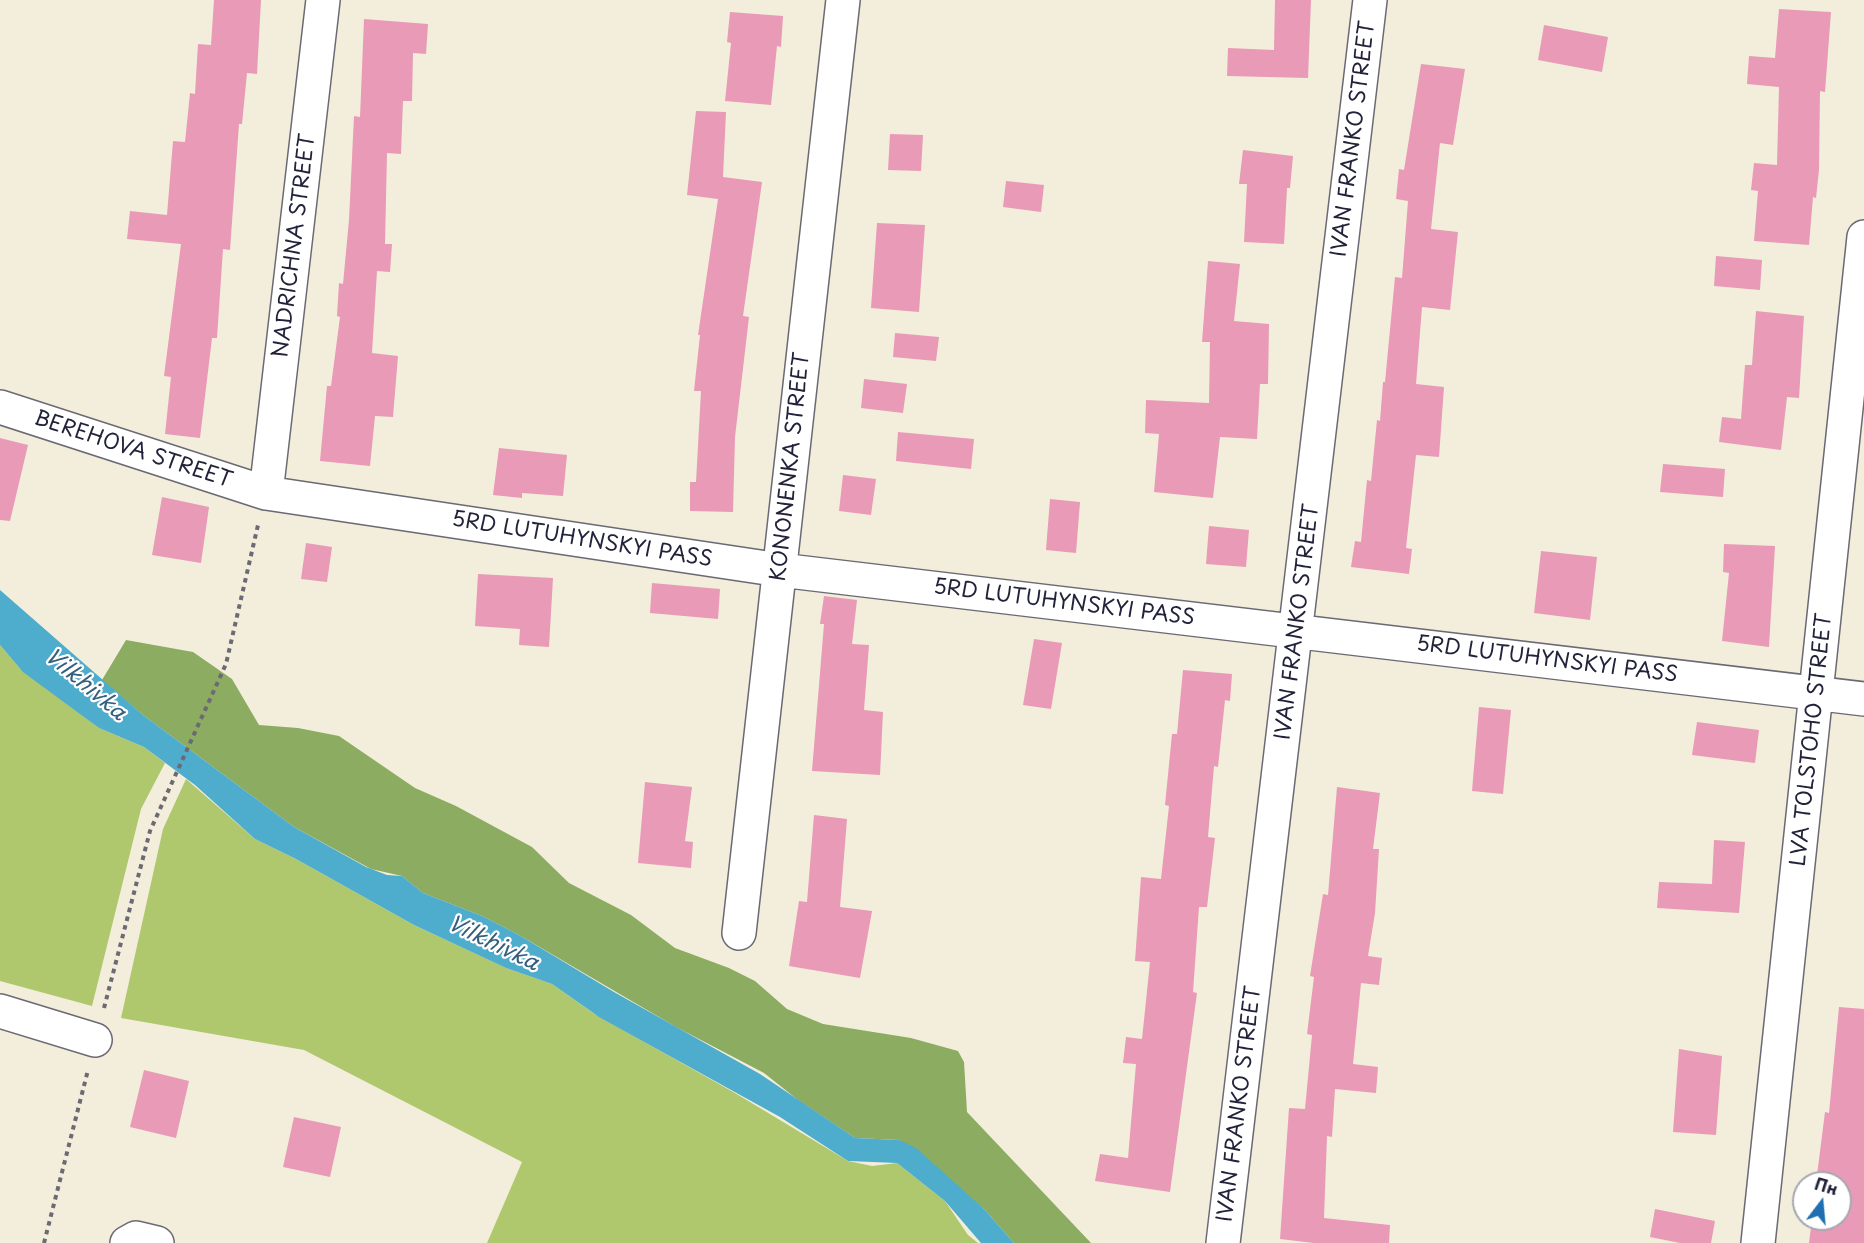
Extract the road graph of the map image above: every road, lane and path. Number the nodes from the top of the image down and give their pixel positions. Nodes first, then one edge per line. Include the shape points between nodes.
1 (323, 0) edge
2 (843, 0) edge
3 (1370, 0) edge
4 (1864, 237) edge
5 (0, 407) edge
6 (266, 493) junction
7 (780, 570) junction
8 (1297, 630) junction
9 (1818, 693) junction
10 (1864, 699) edge
11 (150, 831) dead end
12 (739, 933) dead end
13 (0, 1011) edge
14 (95, 1040) dead end
15 (127, 1243) edge
16 (157, 1243) edge
17 (1223, 1243) edge
18 (1758, 1243) edge

1 - 6 street, NADRICHNA STREET
2 - 7 street, KONONENKA STREET
3 - 8 street, IVAN FRANKO STREET
4 - 9 street, LVA TOLSTOHO STREET
5 - 6 street, BEREHOVA STREET
6 - 7 street, 5RD LUTUHYNSKYI PASS
6 - 11 path via 226,664
7 - 8 street, 5RD LUTUHYNSKYI PASS
7 - 12 street, KONONENKA STREET
8 - 9 street, 5RD LUTUHYNSKYI PASS
8 - 17 street, IVAN FRANKO STREET
9 - 10 street, 5RD LUTUHYNSKYI PASS
9 - 18 street, LVA TOLSTOHO STREET
13 - 14 street
15 - 16 street via 136,1238

